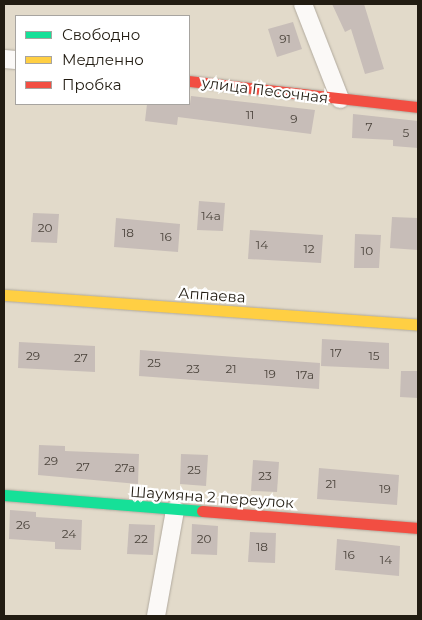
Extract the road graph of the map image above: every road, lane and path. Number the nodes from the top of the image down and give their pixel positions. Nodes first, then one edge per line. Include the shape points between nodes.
1 (303, 4) edge
2 (190, 81) edge
3 (340, 100) junction
4 (418, 107) edge
5 (4, 295) edge
6 (418, 325) edge
7 (4, 495) edge
8 (175, 510) junction
9 (418, 528) edge
10 (156, 616) edge

1 - 3 street, улица Песочная
2 - 3 street, улица Песочная
3 - 4 street, улица Песочная
5 - 6 street, Аппаева
7 - 8 street, Шаумяна 2 переулок
8 - 9 street, Шаумяна 2 переулок
8 - 10 street

